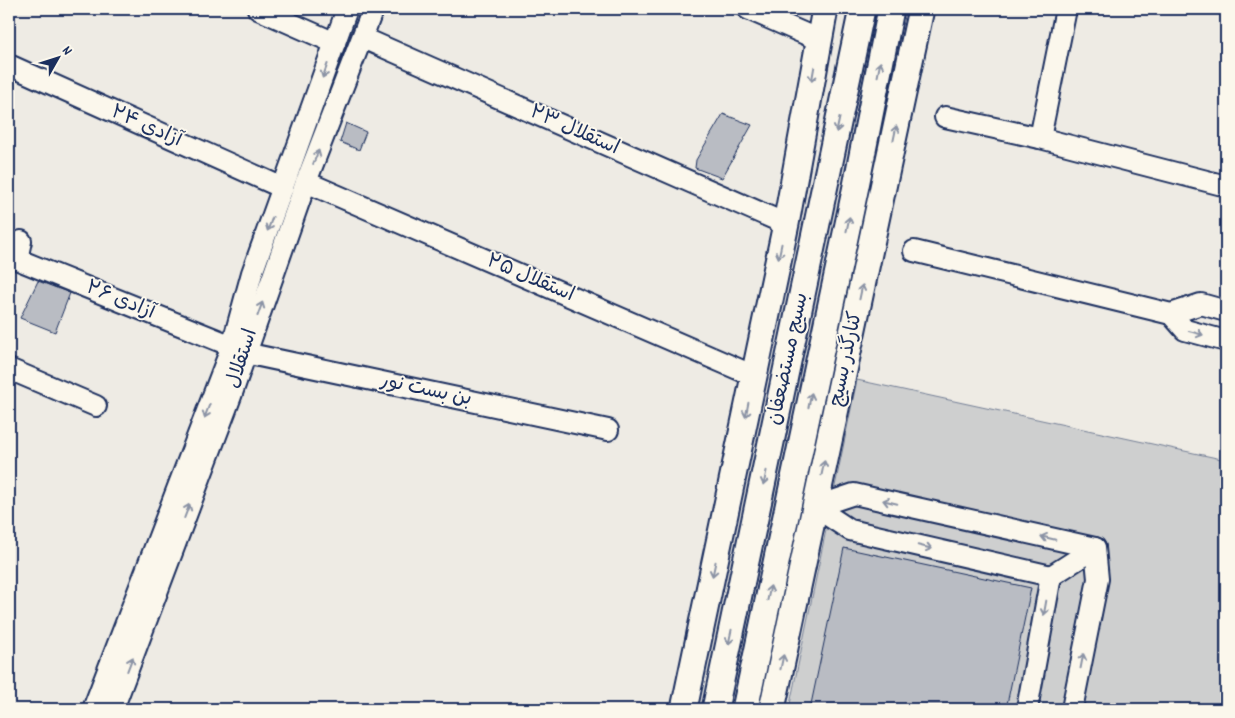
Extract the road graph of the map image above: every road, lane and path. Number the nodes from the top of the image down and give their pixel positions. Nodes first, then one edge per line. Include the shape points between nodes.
1 (258, 9) edge
2 (347, 9) edge
3 (373, 9) edge
4 (748, 9) edge
5 (825, 9) edge
6 (862, 9) edge
7 (890, 9) edge
8 (921, 9) edge
9 (1066, 9) edge
10 (363, 38) junction
11 (819, 40) junction
12 (335, 43) junction
13 (9, 65) edge
14 (945, 116) dead end
15 (1040, 138) junction
16 (306, 182) junction
17 (1226, 186) edge
18 (283, 188) junction
19 (786, 224) junction
20 (914, 251) dead end
21 (15, 252) edge
22 (1226, 311) edge
23 (1171, 314) junction
24 (1226, 341) edge
25 (239, 350) junction
26 (9, 369) edge
27 (754, 376) junction
28 (96, 406) dead end
29 (608, 430) dead end
30 (815, 507) junction
31 (724, 523) junction
32 (754, 529) junction
33 (1095, 548) junction
34 (1051, 576) junction
35 (151, 582) junction
36 (93, 709) edge
37 (113, 709) edge
38 (684, 709) edge
39 (715, 709) edge
40 (745, 709) edge
41 (772, 709) edge
42 (1027, 709) edge
43 (1072, 709) edge

1 - 12 street
2 - 12 street, استقلال
3 - 10 street, استقلال
4 - 11 street
5 - 11 main road
6 -> 32 main road, بسیج مستضعفان
40 -> 7 main road, بسیج مستضعفان via 856,186
30 -> 8 main road, کنارگذر بسیج
9 - 15 street
16 -> 10 street, استقلال
10 - 19 street, استقلال ۲۳
11 -> 19 main road
12 -> 18 street, استقلال
13 - 18 street, آزادی ۲۴
14 - 15 street
15 - 17 street
25 -> 16 street, استقلال
16 - 27 street, استقلال ۲۵
18 -> 25 street, استقلال via 246,271
19 -> 27 main road
20 - 23 street
21 - 25 street, آزادی ۲۶
22 - 23 street via 1201,304
23 -> 24 street via 1185,330
25 - 29 street, بن بست نور
25 - 35 street, استقلال
26 - 28 street
27 -> 31 main road
33 -> 30 street via 854,494
30 -> 34 street via 850,530
41 -> 30 main road, کنارگذر بسیج
31 - 32 main road
31 -> 38 main road
32 -> 39 main road, بسیج مستضعفان
33 - 34 street
43 -> 33 street via 1098,579
34 -> 42 street
35 - 36 street, استقلال
37 -> 35 street, استقلال

